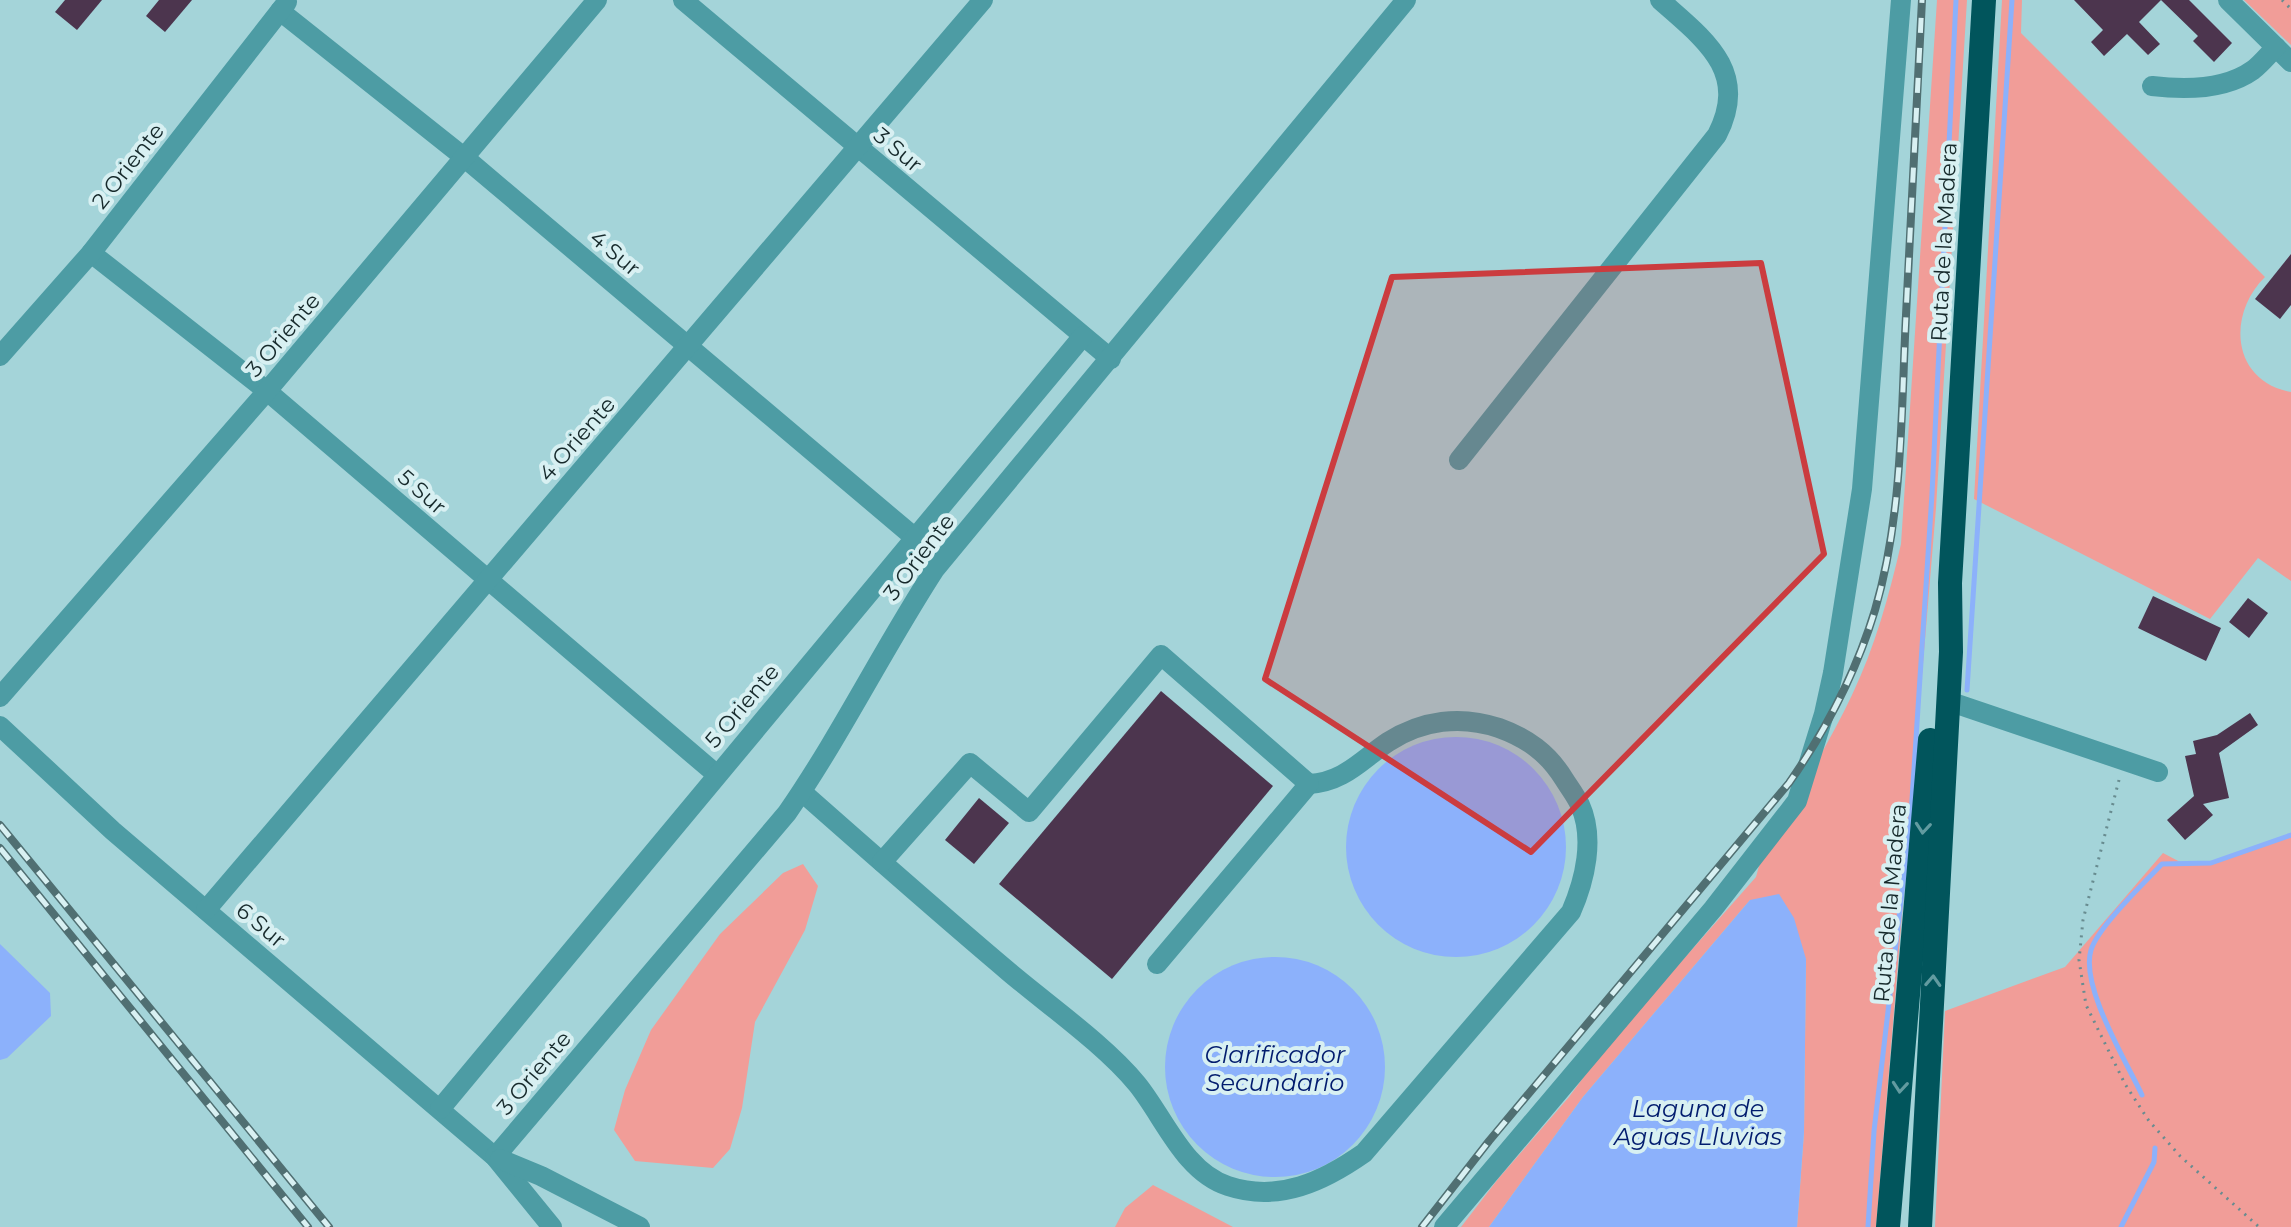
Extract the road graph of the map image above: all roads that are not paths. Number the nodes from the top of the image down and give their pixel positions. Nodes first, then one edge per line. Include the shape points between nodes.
1 (597, 0) edge
2 (683, 0) edge
3 (983, 0) edge
4 (1406, 0) edge
5 (1660, 0) edge
6 (1901, 0) edge
7 (1984, 0) edge
8 (2228, 0) edge
9 (284, 5) edge
10 (2276, 47) junction
11 (2291, 62) edge
12 (2152, 86) dead end
13 (859, 148) junction
14 (465, 158) junction
15 (91, 253) junction
16 (1083, 336) junction
17 (688, 346) junction
18 (0, 356) edge
19 (1111, 359) junction
20 (267, 391) junction
21 (1459, 460) dead end
22 (914, 537) junction
23 (487, 580) junction
24 (1950, 583) junction
25 (0, 697) edge
26 (1948, 701) junction
27 (0, 726) edge
28 (2158, 772) dead end
29 (716, 774) junction
30 (1309, 784) junction
31 (802, 792) junction
32 (882, 862) junction
33 (206, 910) junction
34 (1157, 964) dead end
35 (440, 1109) junction
36 (495, 1157) junction
37 (584, 1198) junction
38 (535, 1204) junction
39 (552, 1227) edge
40 (559, 1227) edge
41 (608, 1227) edge
42 (625, 1227) edge
43 (640, 1227) edge
44 (1444, 1227) edge
45 (1888, 1227) edge
46 (1920, 1227) edge

1 - 14 street, 3 Oriente
2 - 13 street, 3 Sur
3 - 13 street, 4 Oriente
4 - 19 street, 3 Oriente
5 - 21 street via 1704,40 1724,68 1730,94 1727,115 1717,135
6 - 44 street via 1862,489 1833,673 1803,787 1713,909
7 - 24 highway, Ruta de la Madera
8 - 10 street
9 - 14 street, 4 Sur
9 - 15 street, 2 Oriente
10 - 11 street
10 - 12 street via 2253,70 2224,82 2190,88
13 - 16 street, 3 Sur
13 - 17 street, 4 Oriente
14 - 17 street, 4 Sur
14 - 20 street, 3 Oriente
15 - 18 street, 2 Oriente
15 - 20 street, 5 Sur
16 - 19 street, 3 Sur
16 - 22 street, 5 Oriente
17 - 22 street, 4 Sur
17 - 23 street, 4 Oriente
19 - 31 street, 3 Oriente via 935,569
20 - 23 street, 5 Sur
20 - 25 street, 3 Oriente
22 - 29 street, 5 Oriente
23 - 29 street, 5 Sur
23 - 33 street, 4 Oriente
24 - 26 highway, Ruta de la Madera
24 -> 45 highway, Ruta de la Madera via 1939,648
26 - 28 street
46 -> 26 highway, Ruta de la Madera
27 - 33 street, 6 Sur
29 - 35 street, 5 Oriente
30 - 32 street via 1161,655 1029,812 970,763
30 - 32 street via 1346,775 1388,742 1421,725 1479,722 1525,737 1558,769 1581,807 1587,845 1582,885 1571,912 1364,1153 1302,1188 1261,1192 1226,1186 1196,1166 1136,1082
30 - 34 street
31 - 32 street
31 - 36 street, 3 Oriente
33 - 35 street, 6 Sur
35 - 36 street, 6 Sur
36 - 37 street
36 - 38 street
37 - 41 street
37 - 42 street
37 - 43 street
38 - 39 street
38 - 40 street

